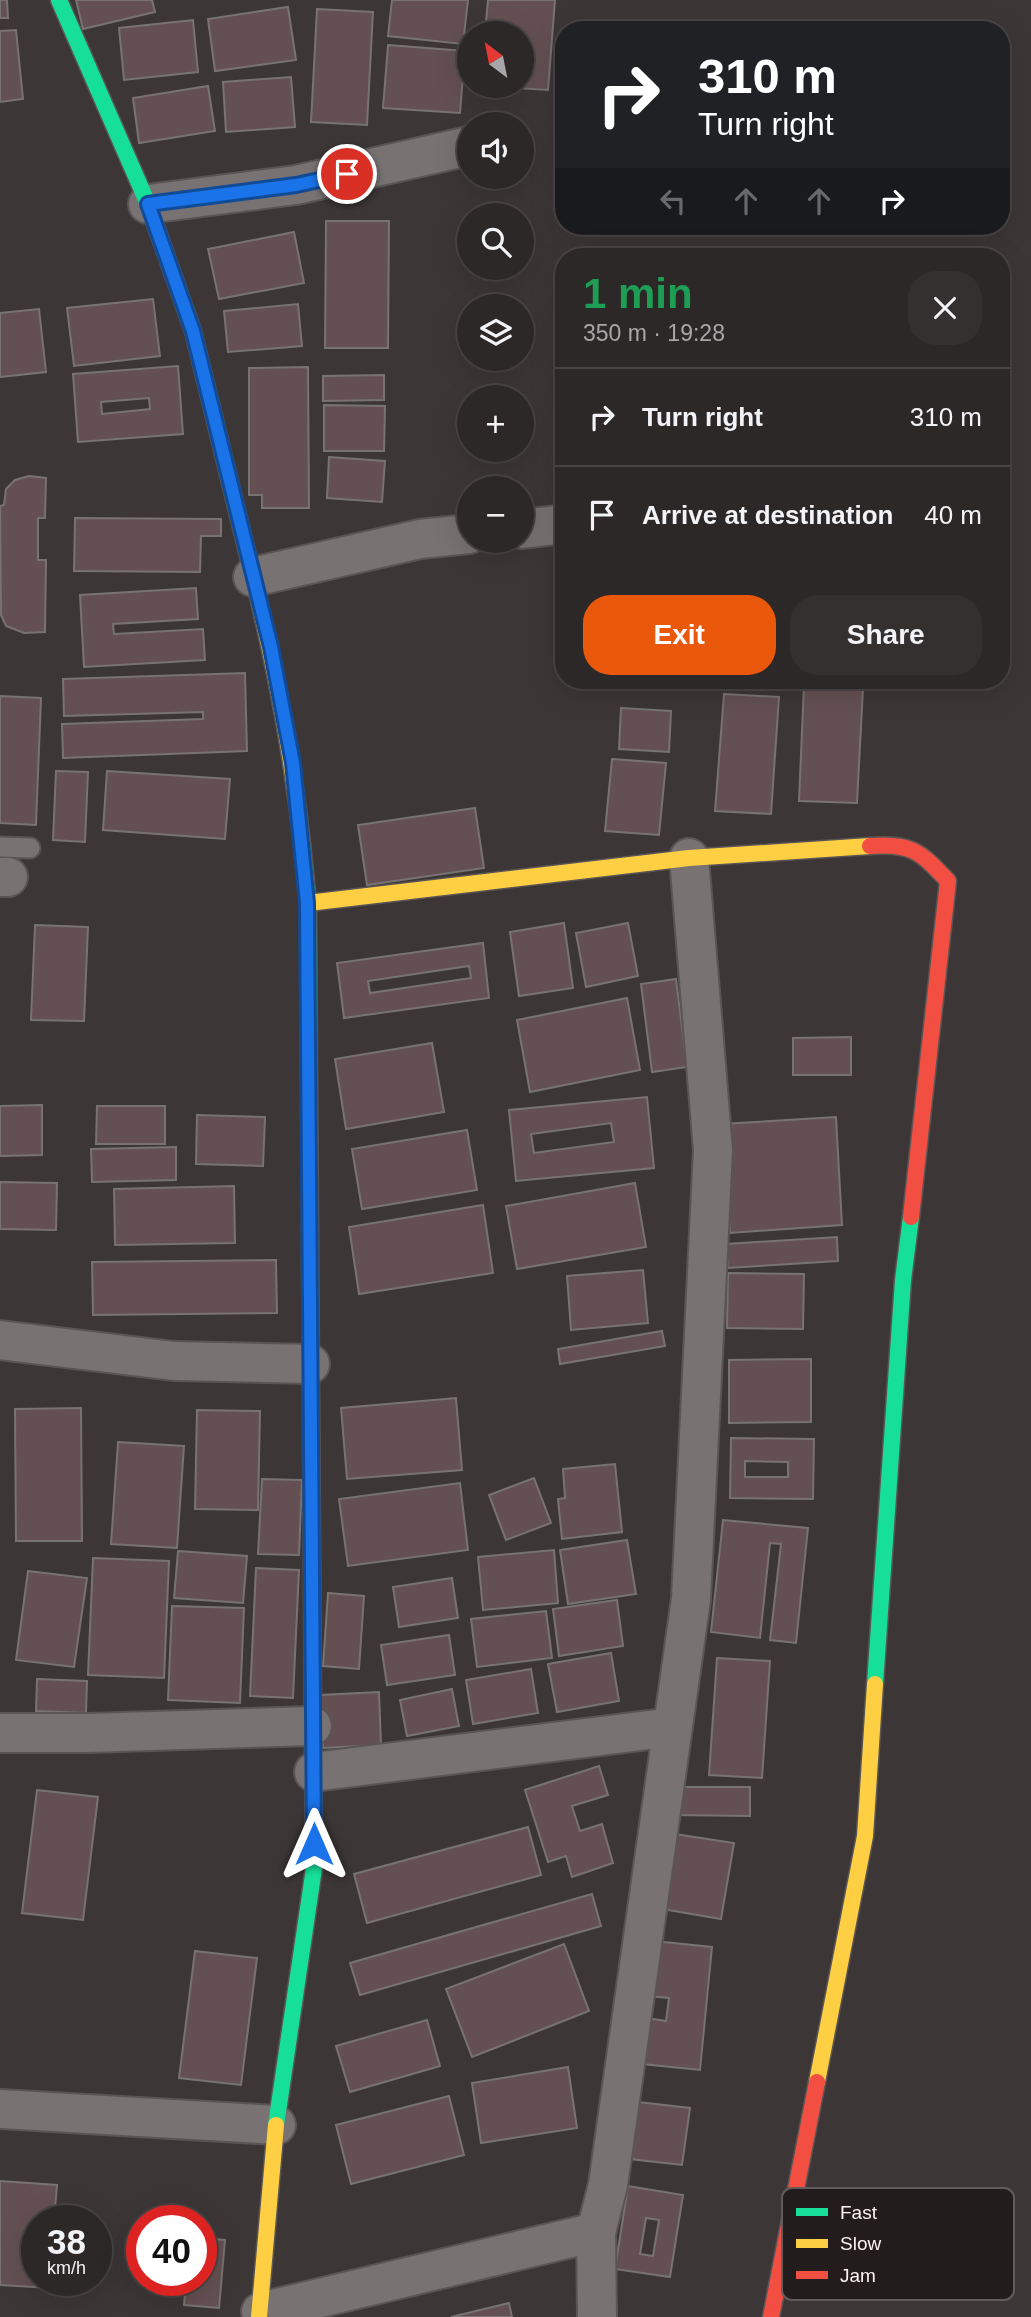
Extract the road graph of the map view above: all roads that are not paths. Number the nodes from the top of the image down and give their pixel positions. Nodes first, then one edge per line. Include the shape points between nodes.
1 (59, 0) edge
2 (457, 149) edge
3 (148, 204) junction
4 (555, 525) edge
5 (534, 527) edge
6 (457, 536) edge
7 (253, 577) junction
8 (689, 858) junction
9 (307, 903) junction
10 (0, 1340) edge
11 (310, 1364) junction
12 (312, 1726) junction
13 (673, 1727) junction
14 (0, 1733) edge
15 (314, 1772) junction
16 (0, 2109) edge
17 (276, 2125) junction
18 (796, 2188) edge
19 (596, 2232) junction
20 (782, 2260) edge
21 (260, 2314) edge
22 (597, 2317) edge
23 (771, 2317) edge

1 - 3 street
2 - 3 street via 296,185
3 - 7 street via 193,331
4 - 5 street
6 - 7 street via 394,544
7 - 9 street via 293,763
8 - 9 street
8 - 13 street via 713,1150 691,1599
8 - 18 street via 898,844 926,857 948,881 902,1280 864,1836
9 - 11 street
10 - 11 street via 174,1361
11 - 12 street
12 - 14 street
12 - 15 street
13 - 15 street
13 - 19 street via 608,2185
15 - 17 street via 314,1868
16 - 17 street
17 - 21 street
19 - 21 street
19 - 22 street
20 - 23 street

